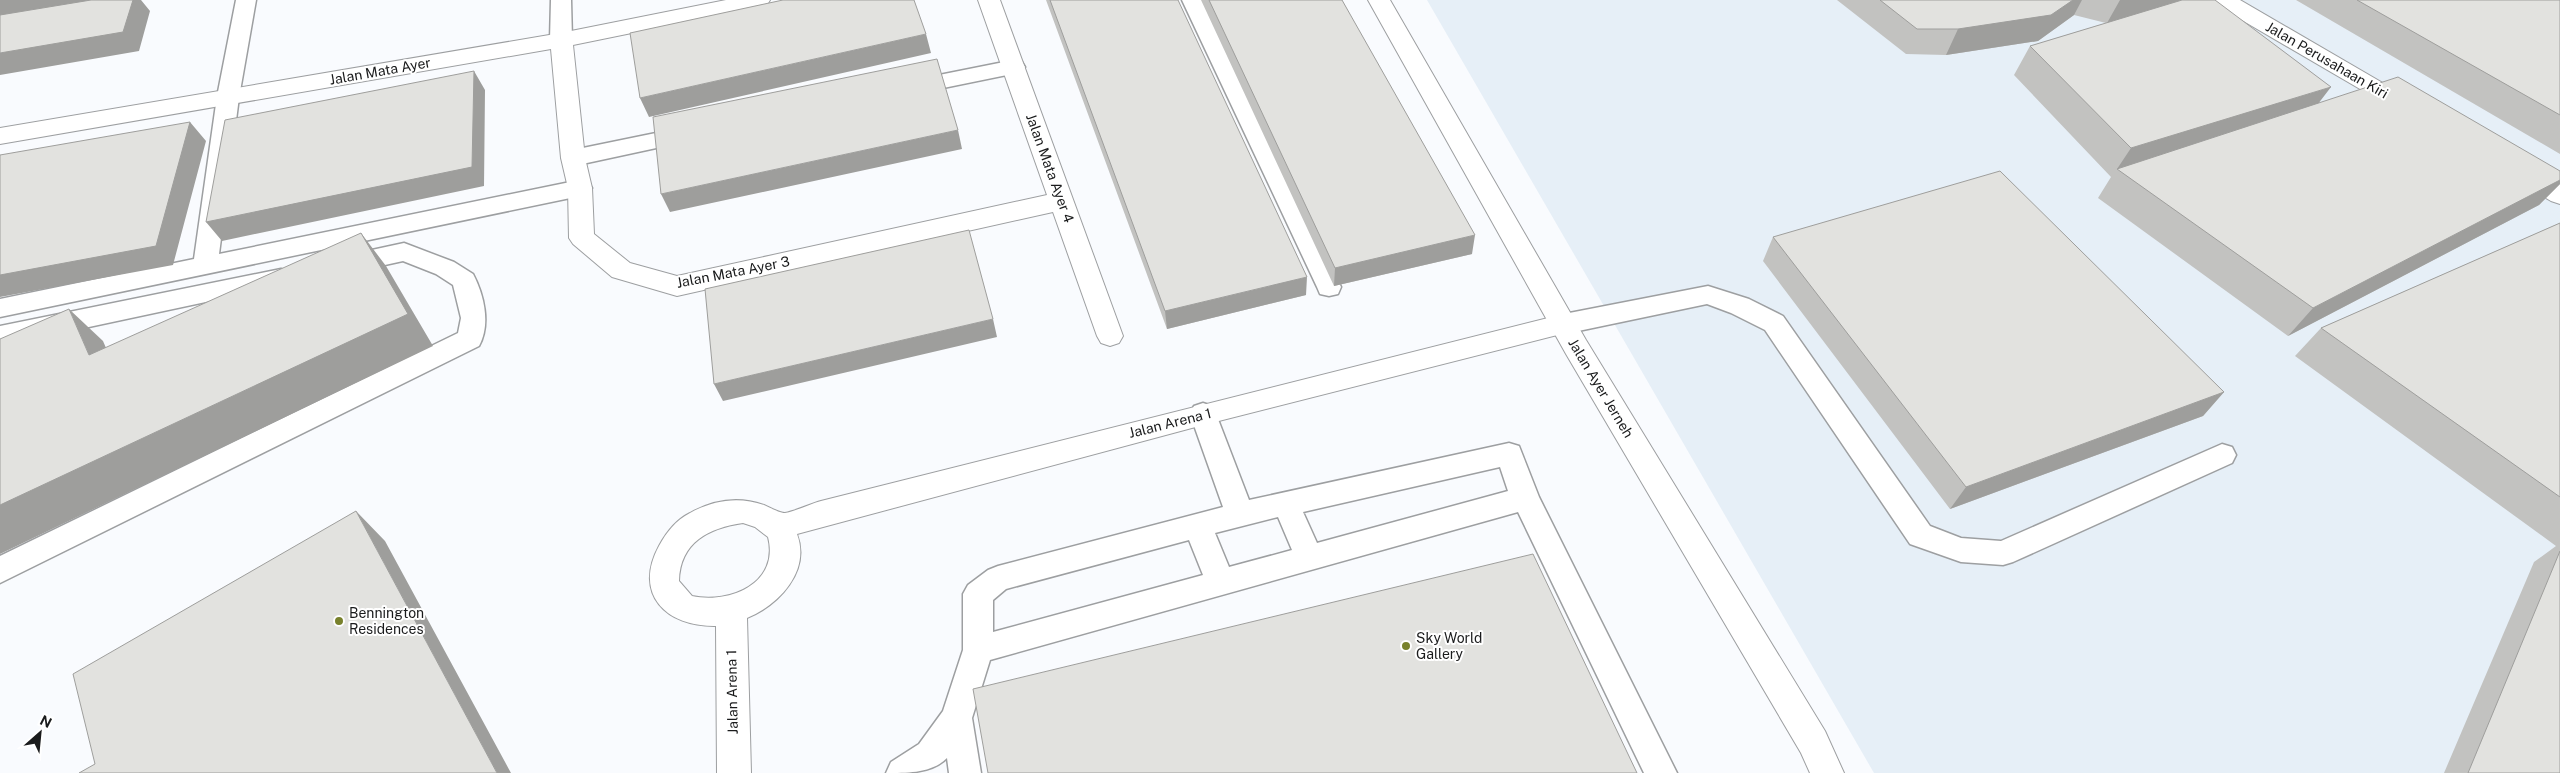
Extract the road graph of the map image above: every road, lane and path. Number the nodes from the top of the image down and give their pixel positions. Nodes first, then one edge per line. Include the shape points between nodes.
1 (246, 0) edge
2 (561, 0) edge
3 (759, 0) edge
4 (989, 0) edge
5 (1192, 0) edge
6 (1379, 0) edge
7 (2224, 0) edge
8 (561, 40) junction
9 (1014, 66) junction
10 (886, 93) edge
11 (228, 97) junction
12 (2422, 115) edge
13 (710, 130) edge
14 (0, 136) edge
15 (573, 158) junction
16 (2500, 160) edge
17 (580, 188) junction
18 (2560, 195) edge
19 (1061, 201) junction
20 (205, 264) junction
21 (1329, 287) dead end
22 (0, 308) edge
23 (1564, 324) junction
24 (0, 336) edge
25 (1110, 336) dead end
26 (1204, 414) junction
27 (2222, 455) dead end
28 (1525, 498) junction
29 (1286, 504) junction
30 (1240, 514) junction
31 (1198, 526) junction
32 (779, 528) junction
33 (1310, 557) junction
34 (0, 570) edge
35 (1221, 582) junction
36 (731, 612) junction
37 (978, 650) junction
38 (956, 718) junction
39 (734, 773) edge
40 (902, 773) edge
41 (965, 773) edge
42 (1661, 773) edge
43 (1827, 773) edge

1 - 11 lane
2 - 8 lane
3 - 8 street, Jalan Mata Ayer
4 - 9 street, Jalan Mata Ayer 4
5 - 21 lane
6 - 23 street, Jalan Ayer Jerneh
7 - 12 street, Jalan Perusahaan Kiri
8 - 11 street, Jalan Mata Ayer
8 - 15 street, Jalan Mata Ayer 3
9 - 10 lane
9 - 19 street, Jalan Mata Ayer 4
11 - 14 street, Jalan Mata Ayer
11 - 20 lane
13 - 15 lane
15 - 17 street, Jalan Mata Ayer 3
16 - 18 street
17 - 19 street, Jalan Mata Ayer 3 via 582,238 621,270 677,286
17 - 20 lane
19 - 25 street, Jalan Mata Ayer 4
20 - 22 lane
23 - 26 street, Jalan Arena 1
23 - 27 lane via 1708,295 1774,323 1920,534 1961,550 2003,553
23 - 43 street, Jalan Ayer Jerneh via 1812,742
24 - 34 lane via 404,252 445,268 464,280 474,318 470,339
26 - 30 lane
26 - 32 street, Jalan Arena 1 via 821,513
28 - 29 lane via 1509,454
28 - 33 lane
28 - 42 lane
29 - 30 lane
29 - 33 lane
30 - 31 lane
31 - 35 lane
31 - 37 lane via 998,578 978,594
32 - 36 street via 786,545 785,564 774,584 755,601
32 - 36 street via 763,516 743,511 720,513 697,524 678,539 666,558 663,578 670,596 685,609 707,614
33 - 35 lane
35 - 37 lane
36 - 39 street, Jalan Arena 1
37 - 38 lane
38 - 40 lane via 930,755
38 - 41 lane

